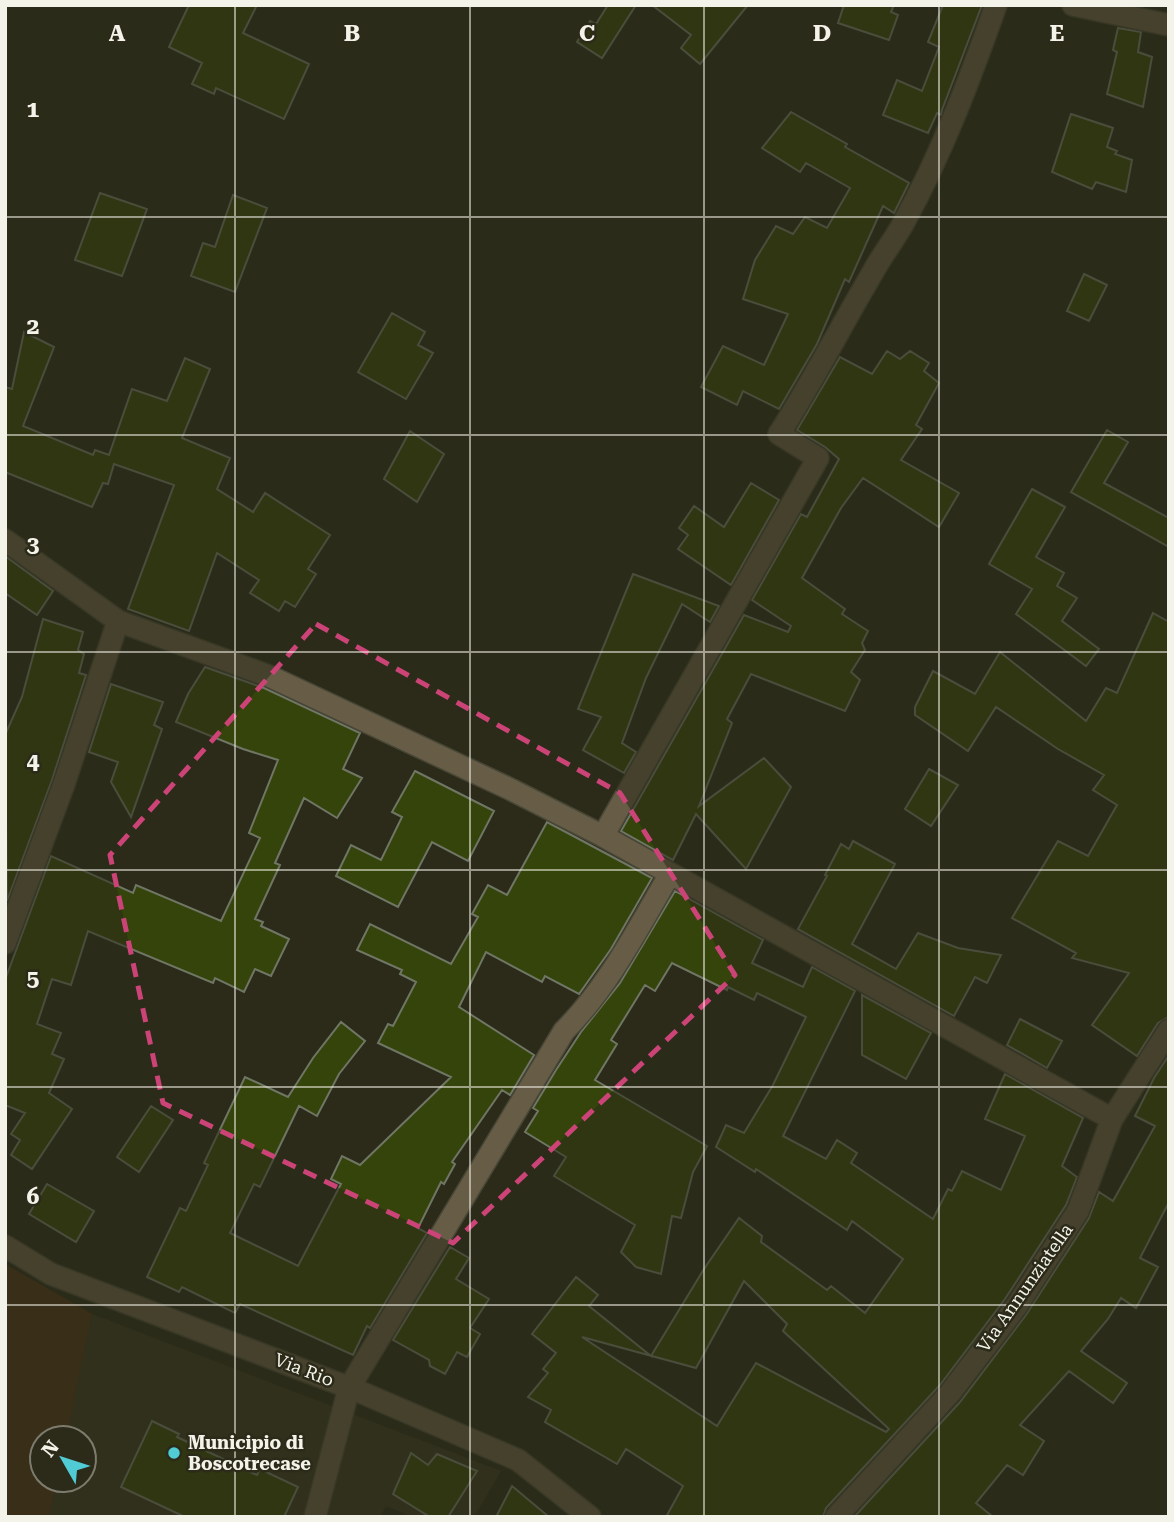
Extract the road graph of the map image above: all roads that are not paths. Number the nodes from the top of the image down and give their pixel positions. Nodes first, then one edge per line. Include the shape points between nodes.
1 (996, 5) edge
2 (1073, 5) edge
3 (1169, 25) edge
4 (5, 540) edge
5 (118, 621) junction
6 (603, 836) junction
7 (670, 874) junction
8 (5, 943) edge
9 (1169, 1030) edge
10 (1112, 1119) junction
11 (5, 1246) edge
12 (349, 1388) junction
13 (315, 1517) edge
14 (590, 1517) edge
15 (836, 1517) edge

1 - 6 street via 966,88 903,225 779,434 818,458
2 - 3 street
4 - 5 street
5 - 6 street via 269,676
5 - 8 street
6 - 7 street
7 - 10 street
7 - 12 street via 617,963 564,1031
9 - 10 street, Via Annunziatella
10 - 15 street, Via Annunziatella via 1078,1211 1016,1307 950,1393
11 - 12 street, Via Rio via 51,1274
12 - 13 street
12 - 14 street, Via Rio via 518,1460

